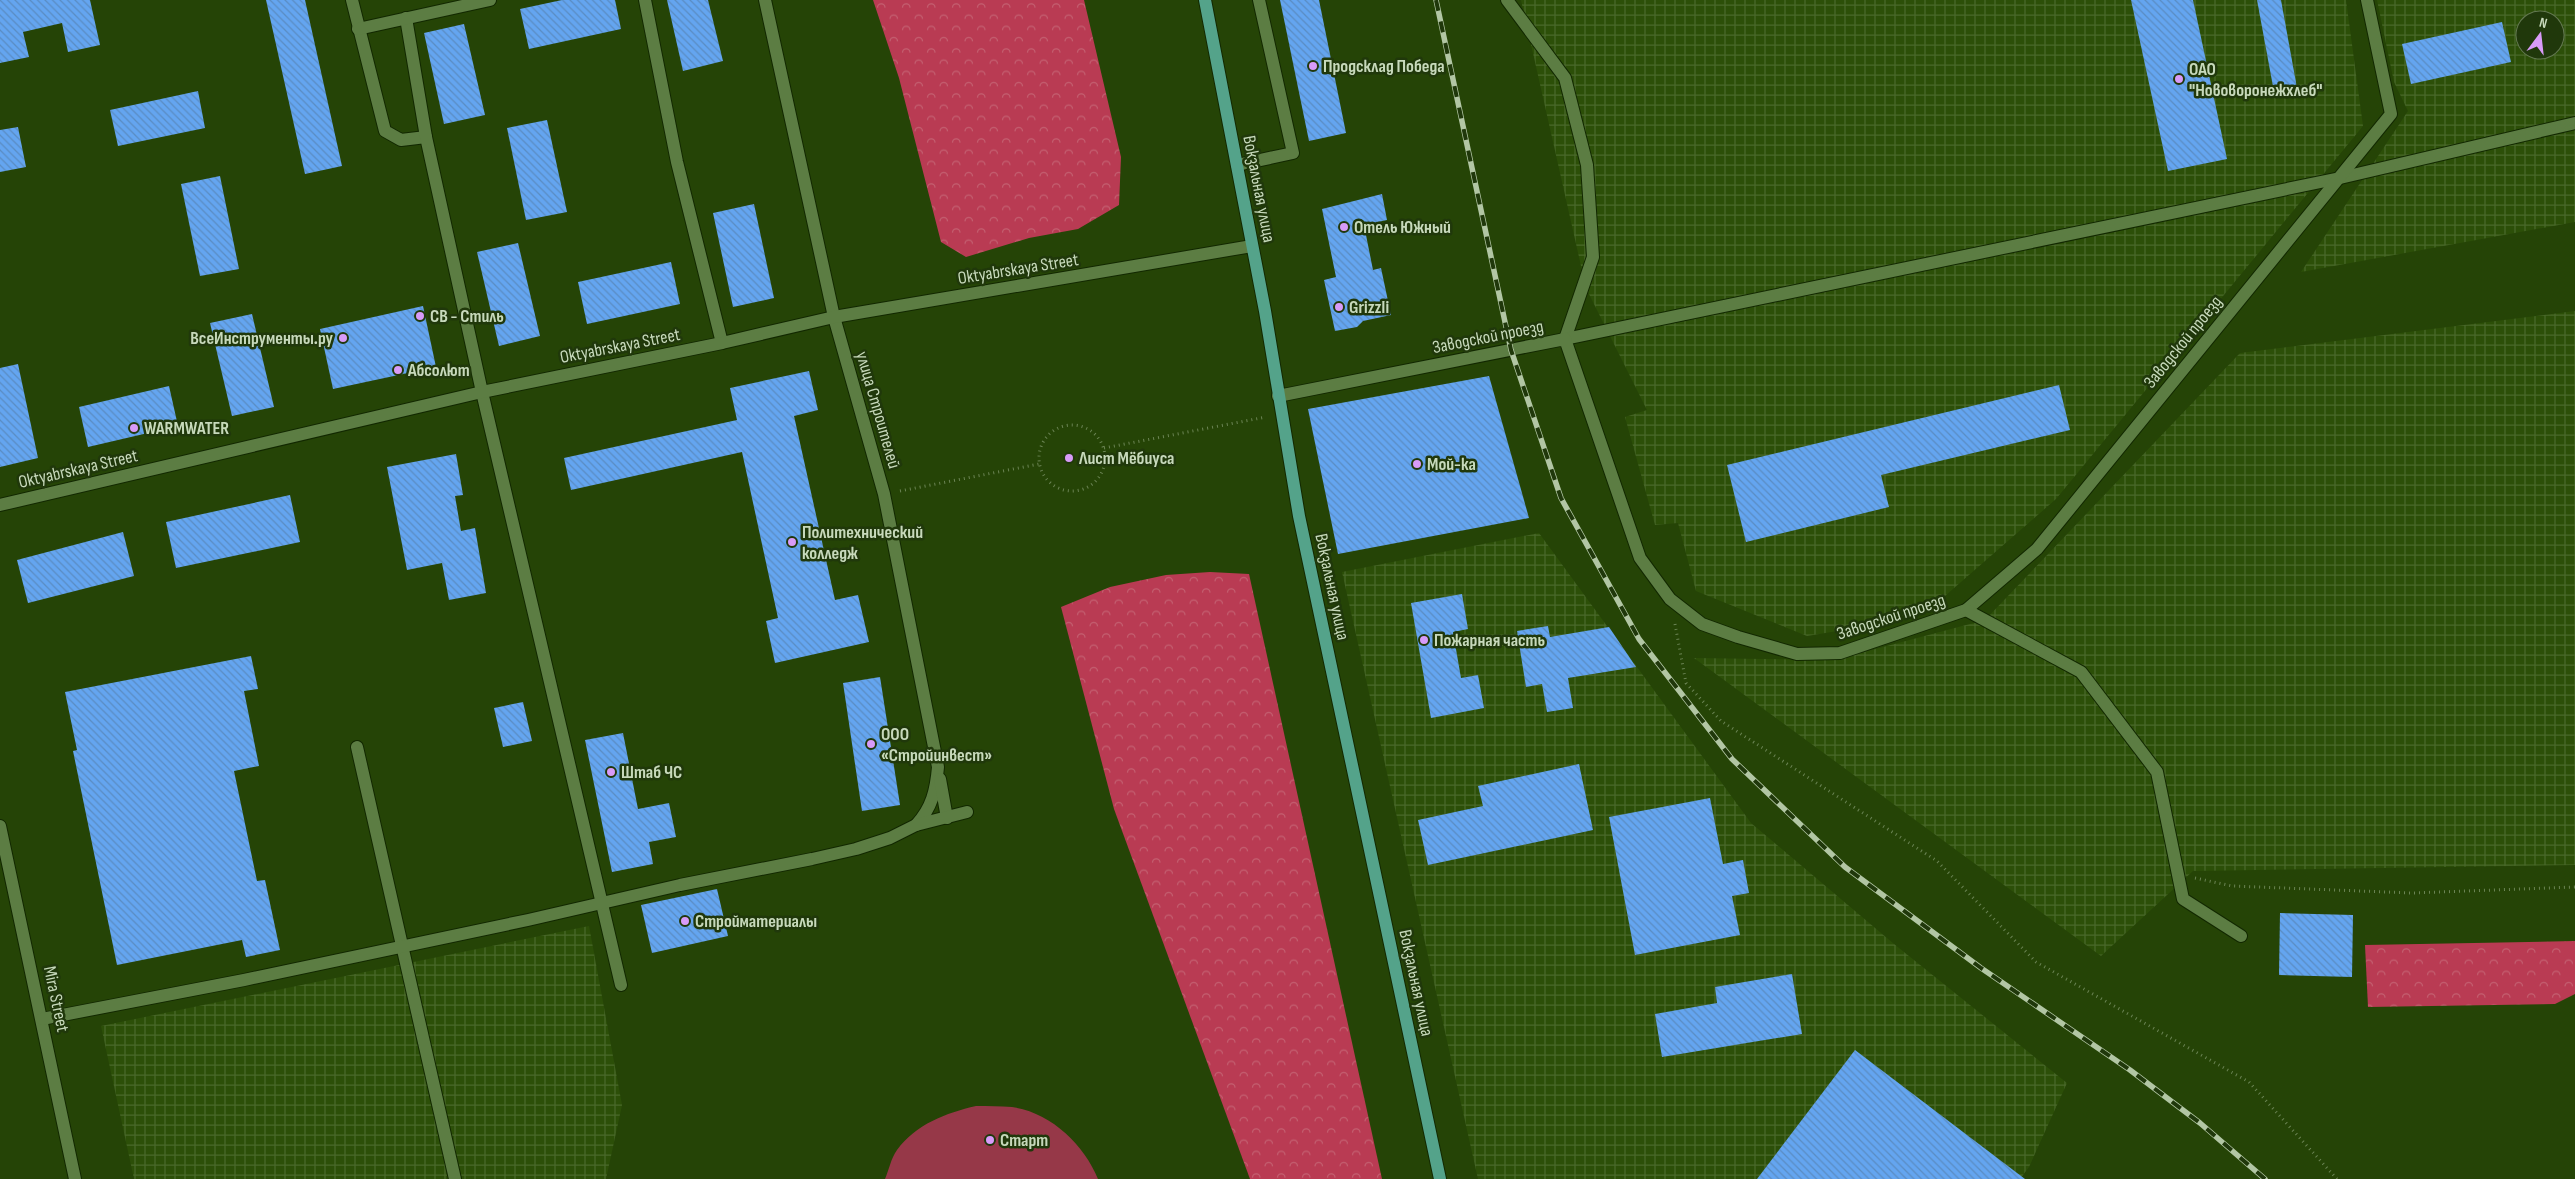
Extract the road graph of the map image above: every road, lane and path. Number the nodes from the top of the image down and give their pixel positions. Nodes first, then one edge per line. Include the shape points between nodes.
1 (352, 0) edge
2 (490, 0) edge
3 (645, 0) edge
4 (765, 0) edge
5 (1205, 0) edge
6 (1259, 0) edge
7 (1506, 0) edge
8 (2367, 0) edge
9 (406, 18) junction
10 (358, 29) junction
11 (2575, 123) edge
12 (426, 137) junction
13 (1237, 165) junction
14 (2340, 178) junction
15 (1252, 246) junction
16 (834, 317) junction
17 (1565, 339) junction
18 (722, 343) junction
19 (482, 392) junction
20 (1278, 396) junction
21 (1281, 414) junction
22 (1104, 448) junction
23 (1039, 464) junction
24 (884, 494) junction
25 (0, 505) edge
26 (1670, 599) junction
27 (1966, 610) junction
28 (358, 747) dead end
29 (938, 767) junction
30 (967, 812) dead end
31 (947, 818) junction
32 (916, 825) junction
33 (0, 826) edge
34 (2178, 874) junction
35 (2575, 887) edge
36 (602, 903) junction
37 (2241, 936) dead end
38 (401, 946) junction
39 (621, 985) dead end
40 (42, 1019) junction
41 (75, 1179) edge
42 (455, 1179) edge
43 (1440, 1179) edge
44 (2337, 1179) edge

1 - 10 street
2 - 9 street
3 - 18 street via 677,162
4 - 16 street, улица Строителей
5 - 13 main road, Вокзальная улица
6 - 13 street via 1293,153
7 - 17 street via 1565,78 1587,165 1593,257
8 - 14 street, Заводской проезд via 2391,114
9 - 10 street
9 - 12 street
10 - 12 street via 385,132 401,140
11 - 14 street
12 - 19 street
13 - 15 main road, Вокзальная улица
14 - 17 street
14 - 27 street, Заводской проезд via 2037,549
15 - 16 street, Oktyabrskaya Street
15 - 20 main road, Вокзальная улица
16 - 18 street, Oktyabrskaya Street
16 - 24 street, улица Строителей
17 - 20 street, Заводской проезд
17 - 26 street, Заводской проезд via 1640,558
18 - 19 street, Oktyabrskaya Street
19 - 25 street, Oktyabrskaya Street
19 - 36 street
20 - 21 main road, Вокзальная улица
21 - 22 path
21 - 43 main road, Вокзальная улица via 1299,516
22 - 23 path via 1090,431 1069,425 1049,434 1039,453
22 - 23 path via 1103,469 1094,482 1080,490 1069,492 1050,483
23 - 24 path
24 - 29 street, улица Строителей
26 - 27 street, Заводской проезд via 1702,624 1797,654 1840,653
26 - 44 path via 1686,683 1720,721 1937,861 2036,962 2249,1082
27 - 34 street via 2081,672 2120,727 2158,772
28 - 38 street
29 - 31 street
29 - 32 street, улица Строителей via 932,802
30 - 31 street
31 - 32 street
32 - 36 street via 856,849
33 - 40 street, Mira Street
34 - 35 path via 2232,886 2412,893
34 - 37 street via 2183,899
36 - 38 street
36 - 39 street
38 - 40 street
38 - 42 street
40 - 41 street, Mira Street

